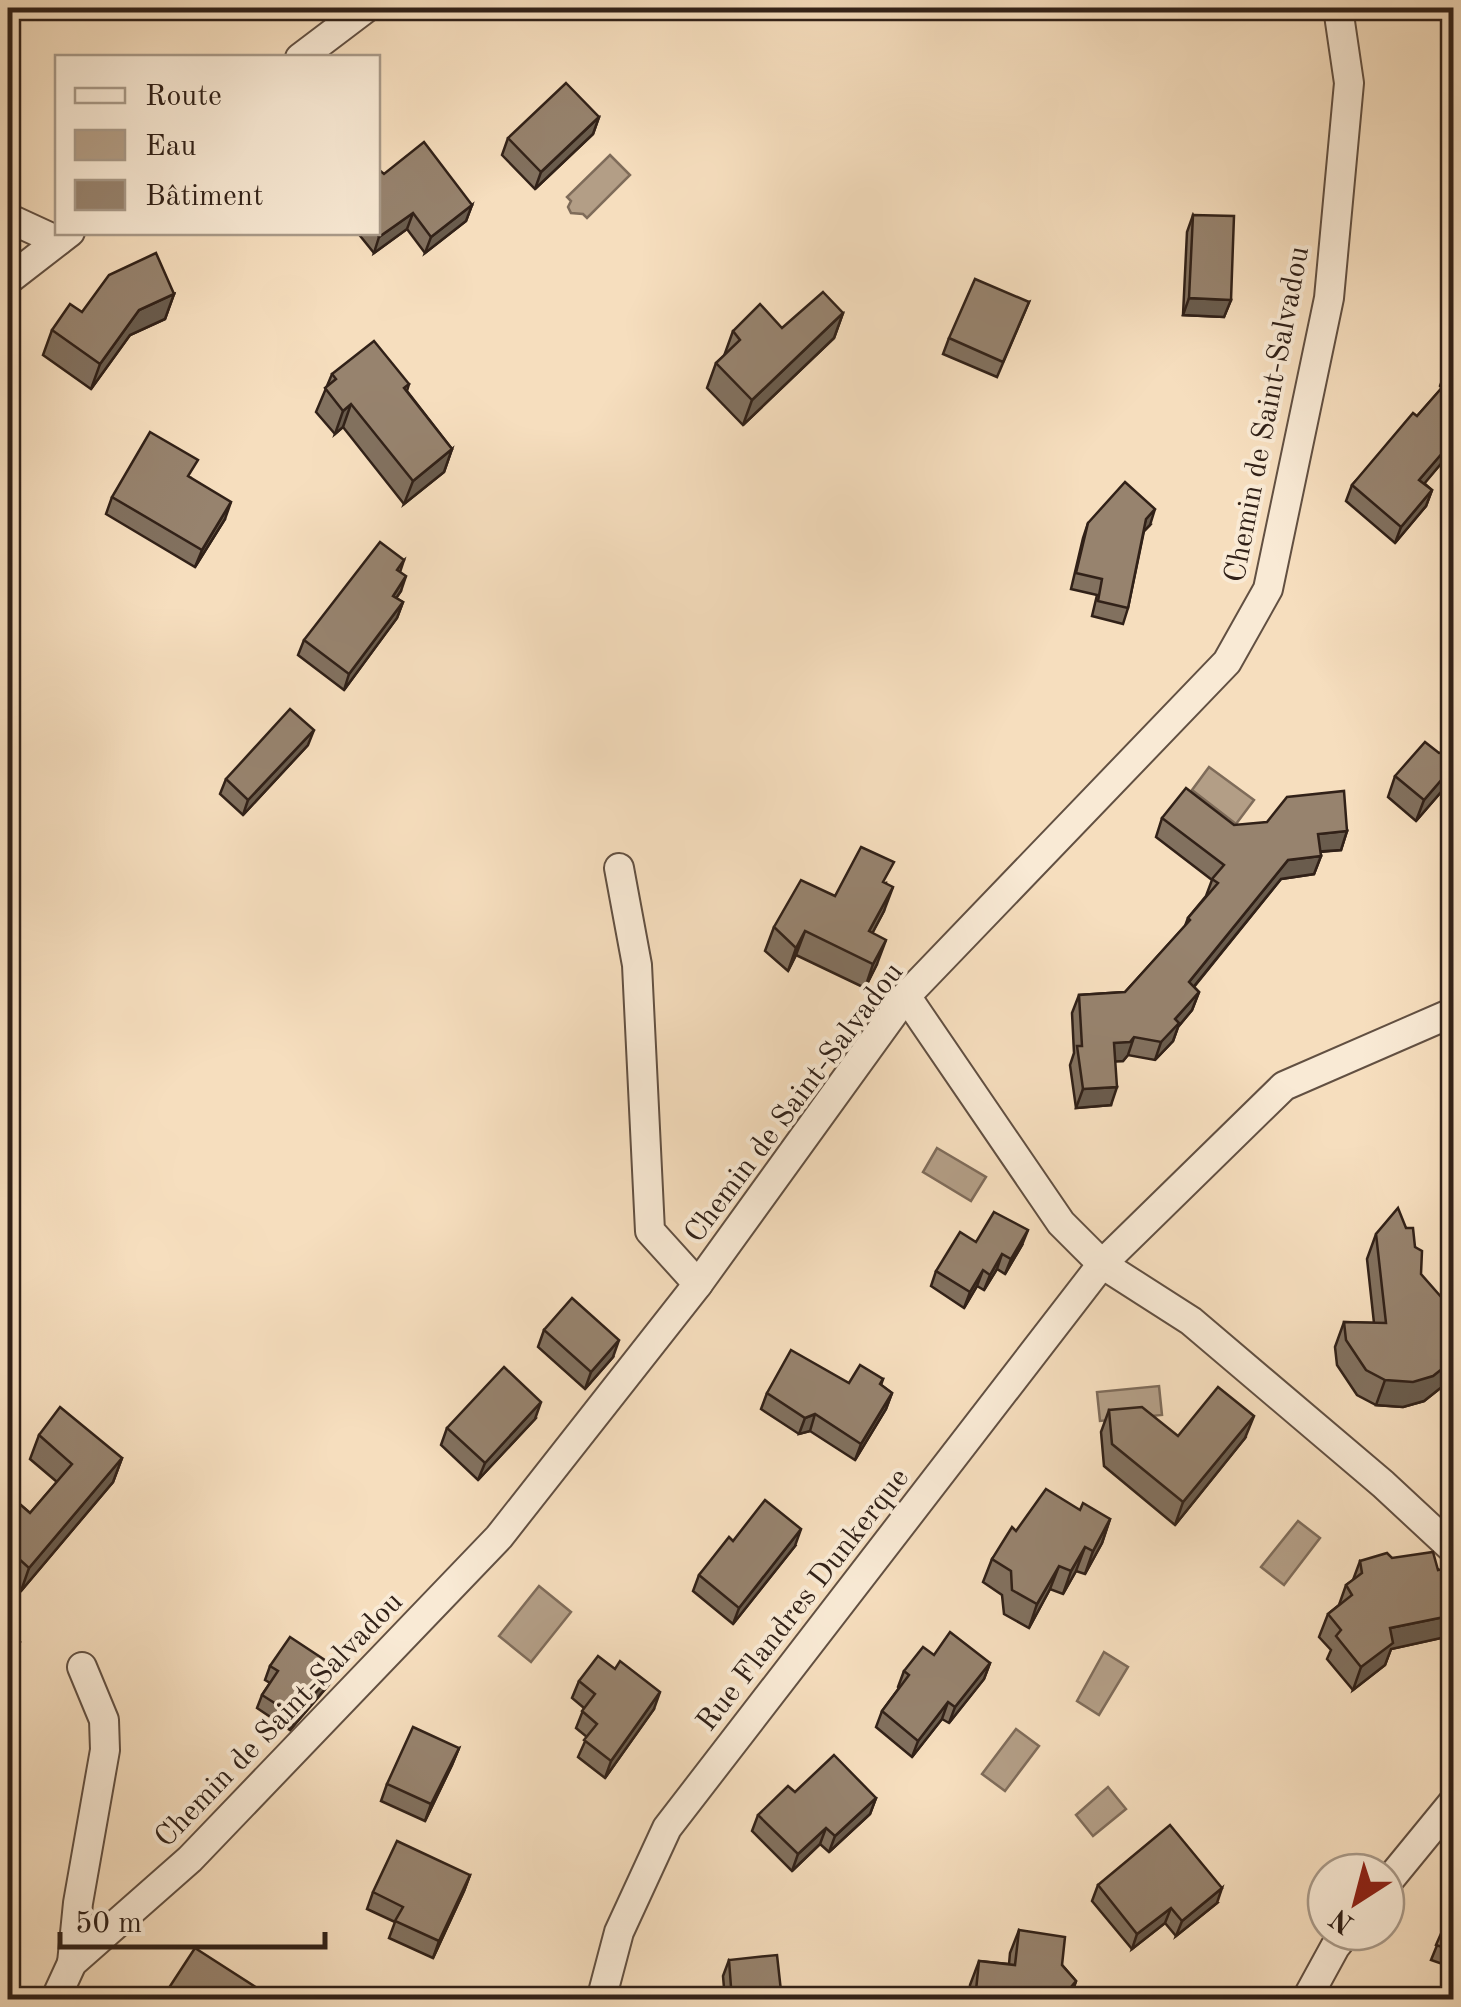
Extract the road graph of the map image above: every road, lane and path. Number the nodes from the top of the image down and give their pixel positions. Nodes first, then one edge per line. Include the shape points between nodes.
1 (366, 8) edge
2 (1338, 8) edge
3 (304, 55) edge
4 (8, 218) edge
5 (55, 234) edge
6 (64, 237) edge
7 (8, 280) edge
8 (619, 868) dead end
9 (906, 996) junction
10 (1454, 1012) edge
11 (1102, 1264) junction
12 (698, 1284) junction
13 (1454, 1550) edge
14 (82, 1668) dead end
15 (1454, 1800) edge
16 (1406, 1859) edge
17 (1332, 1952) edge
18 (72, 1963) junction
19 (55, 2000) edge
20 (601, 2000) edge
21 (1306, 2000) edge

1 - 3 street
2 - 9 street, Chemin de Saint-Salvadou via 1349,83 1329,298 1268,590 1228,662
4 - 5 street
6 - 7 street
8 - 12 street via 636,965 650,1231
9 - 11 street via 1061,1223
9 - 12 street, Chemin de Saint-Salvadou
10 - 11 street, Rue Flandres Dunkerque via 1284,1086
11 - 13 street via 1191,1321
11 - 20 street, Rue Flandres Dunkerque via 667,1828 620,1932
12 - 18 street, Chemin de Saint-Salvadou via 499,1536 190,1859
14 - 18 street via 104,1720 105,1750
15 - 16 street
17 - 21 street
18 - 19 street, Chemin de Saint-Salvadou

